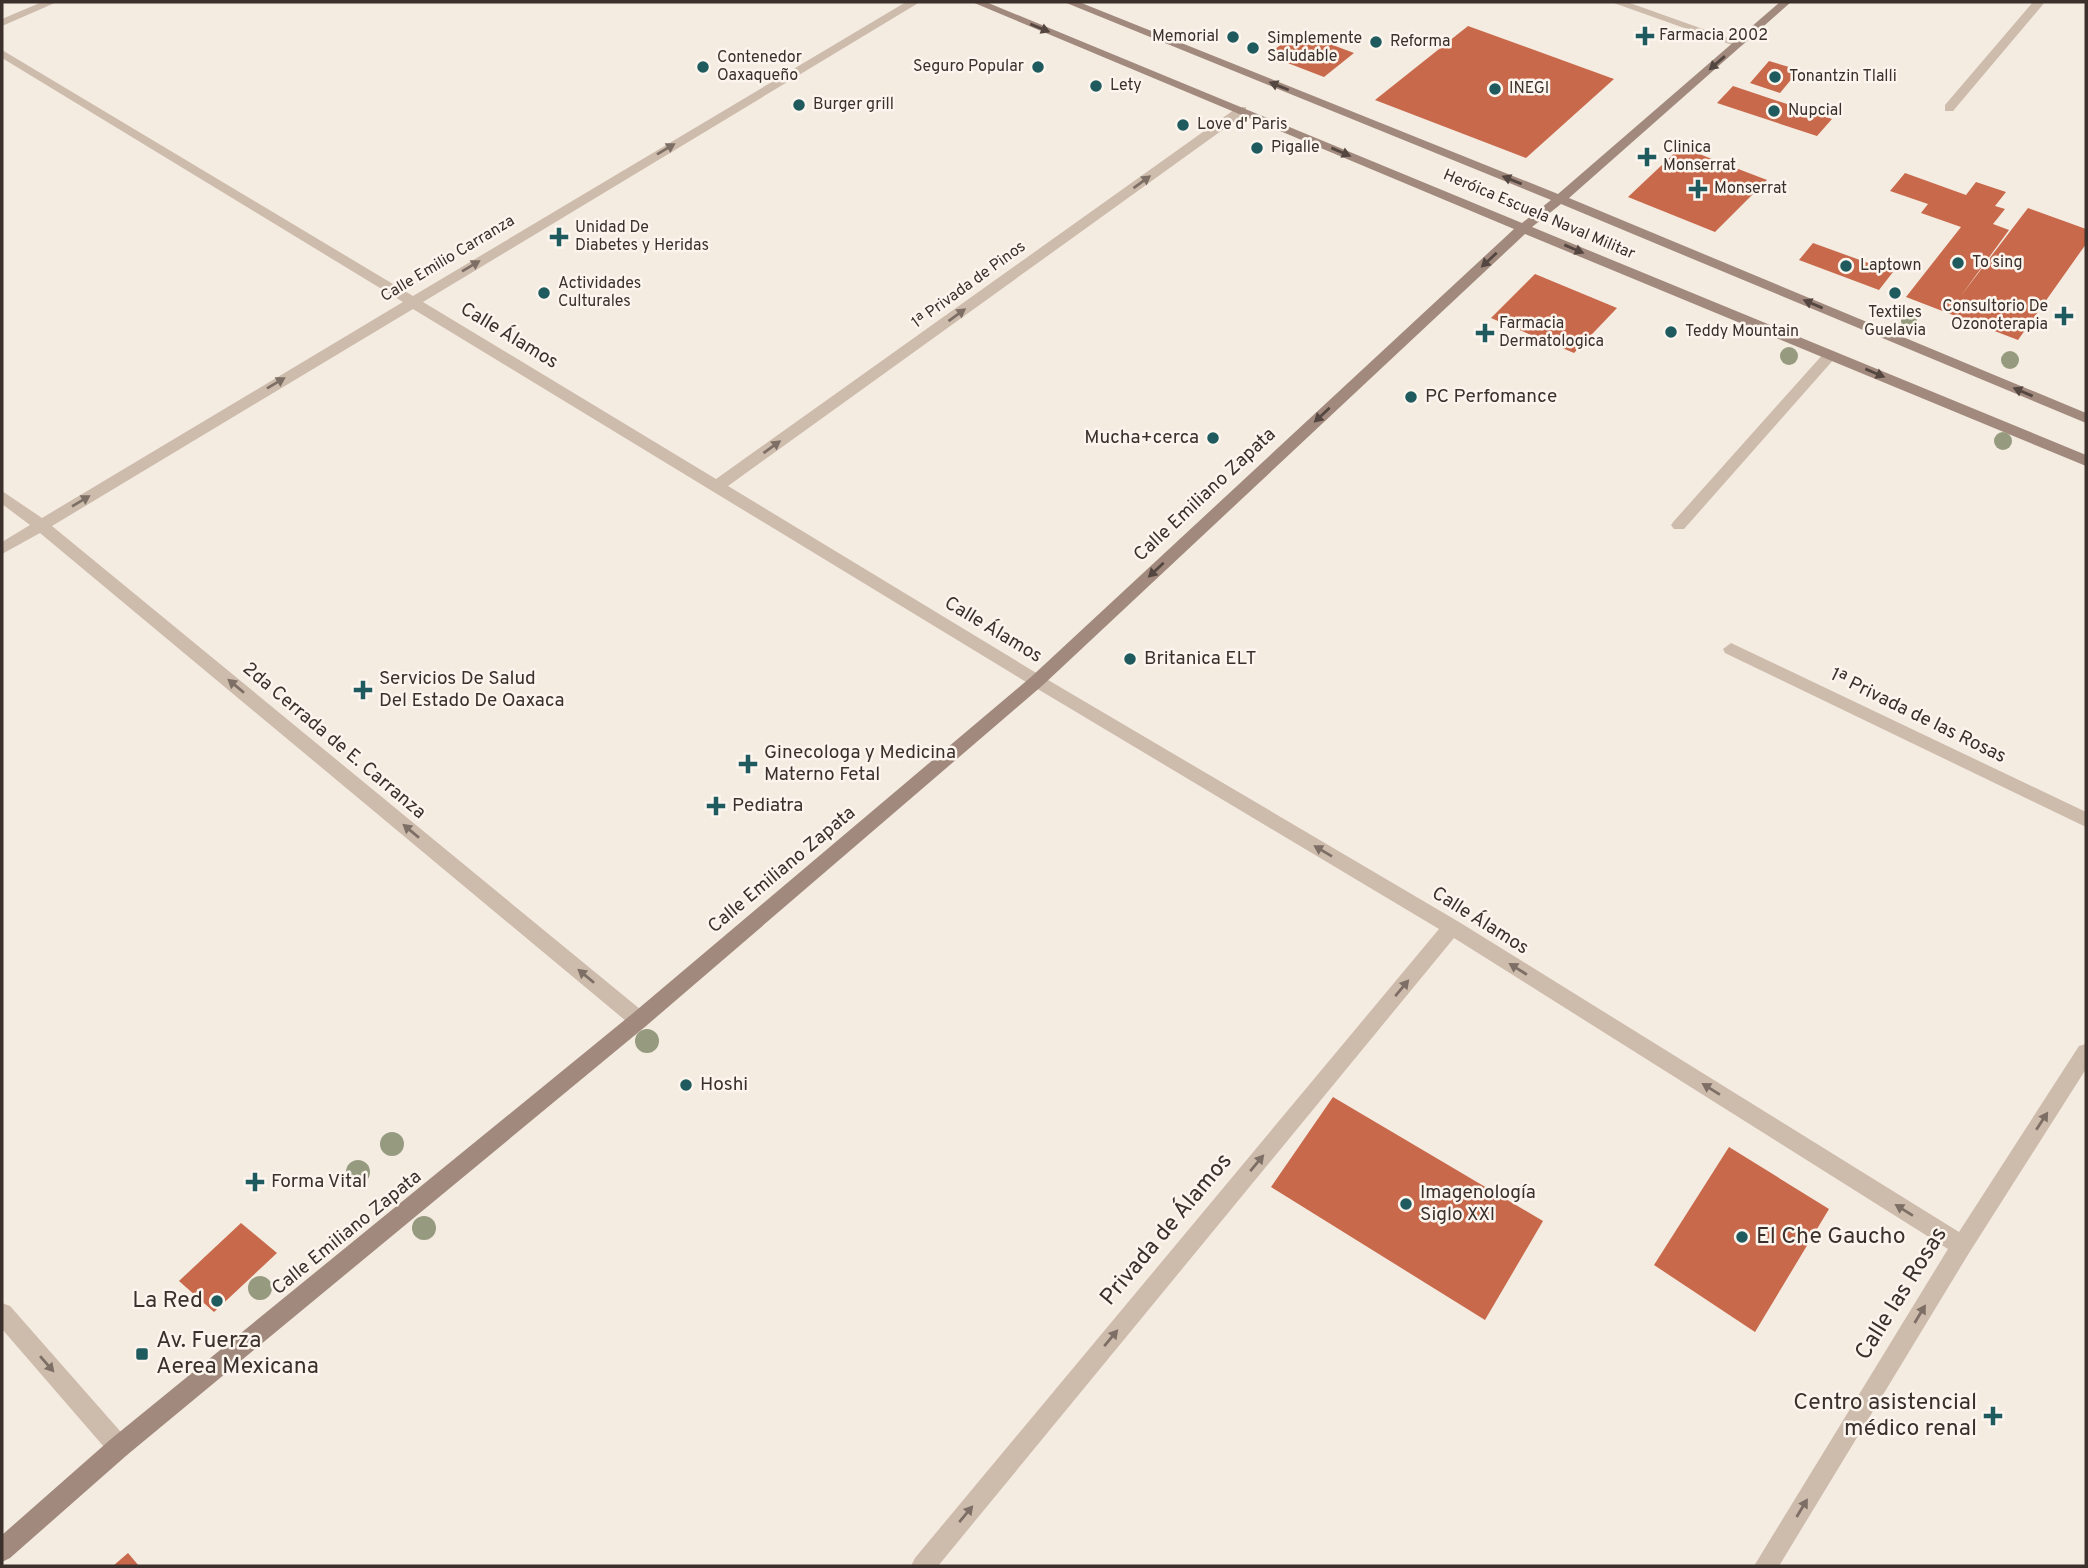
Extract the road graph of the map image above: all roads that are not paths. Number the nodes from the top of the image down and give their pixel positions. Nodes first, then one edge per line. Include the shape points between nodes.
1 (51, 2) edge
2 (914, 2) edge
3 (977, 2) edge
4 (1070, 2) edge
5 (1617, 2) edge
6 (1786, 2) edge
7 (2039, 2) edge
8 (2, 23) edge
9 (1738, 44) junction
10 (2, 52) edge
11 (1949, 108) dead end
12 (1242, 110) junction
13 (1560, 199) junction
14 (1523, 228) junction
15 (411, 302) junction
16 (1830, 355) junction
17 (2086, 418) edge
18 (2086, 461) edge
19 (716, 487) junction
20 (2, 496) edge
21 (1679, 525) dead end
22 (42, 526) junction
23 (2, 549) edge
24 (1731, 649) dead end
25 (1037, 681) junction
26 (2086, 820) edge
27 (1452, 928) junction
28 (639, 1020) junction
29 (2086, 1052) edge
30 (1962, 1246) junction
31 (2, 1313) edge
32 (119, 1447) junction
33 (2, 1550) edge
34 (923, 1566) edge
35 (1766, 1566) edge

1 - 8 street
15 -> 2 street, Calle Emilio Carranza
3 -> 12 street, Heróica Escuela Naval Militar
13 -> 4 street, Heróica Escuela Naval Militar
5 - 9 street
6 - 9 street, Calle Emiliano Zapata
7 - 11 street
9 -> 13 street, Calle Emiliano Zapata
10 - 15 street, Calle Álamos
12 -> 14 street, Heróica Escuela Naval Militar
19 -> 12 street, 1ª Privada de Pinos
13 - 14 street, Calle Emiliano Zapata
17 -> 13 street, Heróica Escuela Naval Militar
14 -> 16 street, Heróica Escuela Naval Militar
14 -> 25 street, Calle Emiliano Zapata
15 - 19 street, Calle Álamos
22 -> 15 street, Calle Emilio Carranza
16 -> 18 street, Heróica Escuela Naval Militar
16 - 21 street
19 - 25 street, Calle Álamos
20 - 22 street, 2da Cerrada de E. Carranza
22 - 23 street, Calle Emilio Carranza
28 -> 22 street, 2da Cerrada de E. Carranza
24 - 26 street, 1ª Privada de las Rosas
27 -> 25 street, Calle Álamos
25 - 28 street, Calle Emiliano Zapata
30 -> 27 street, Calle Álamos
34 -> 27 street, Privada de Álamos
28 - 32 street, Calle Emiliano Zapata
30 -> 29 street, Calle las Rosas
35 -> 30 street, Calle las Rosas
31 -> 32 street
32 - 33 street, Calle Emiliano Zapata

